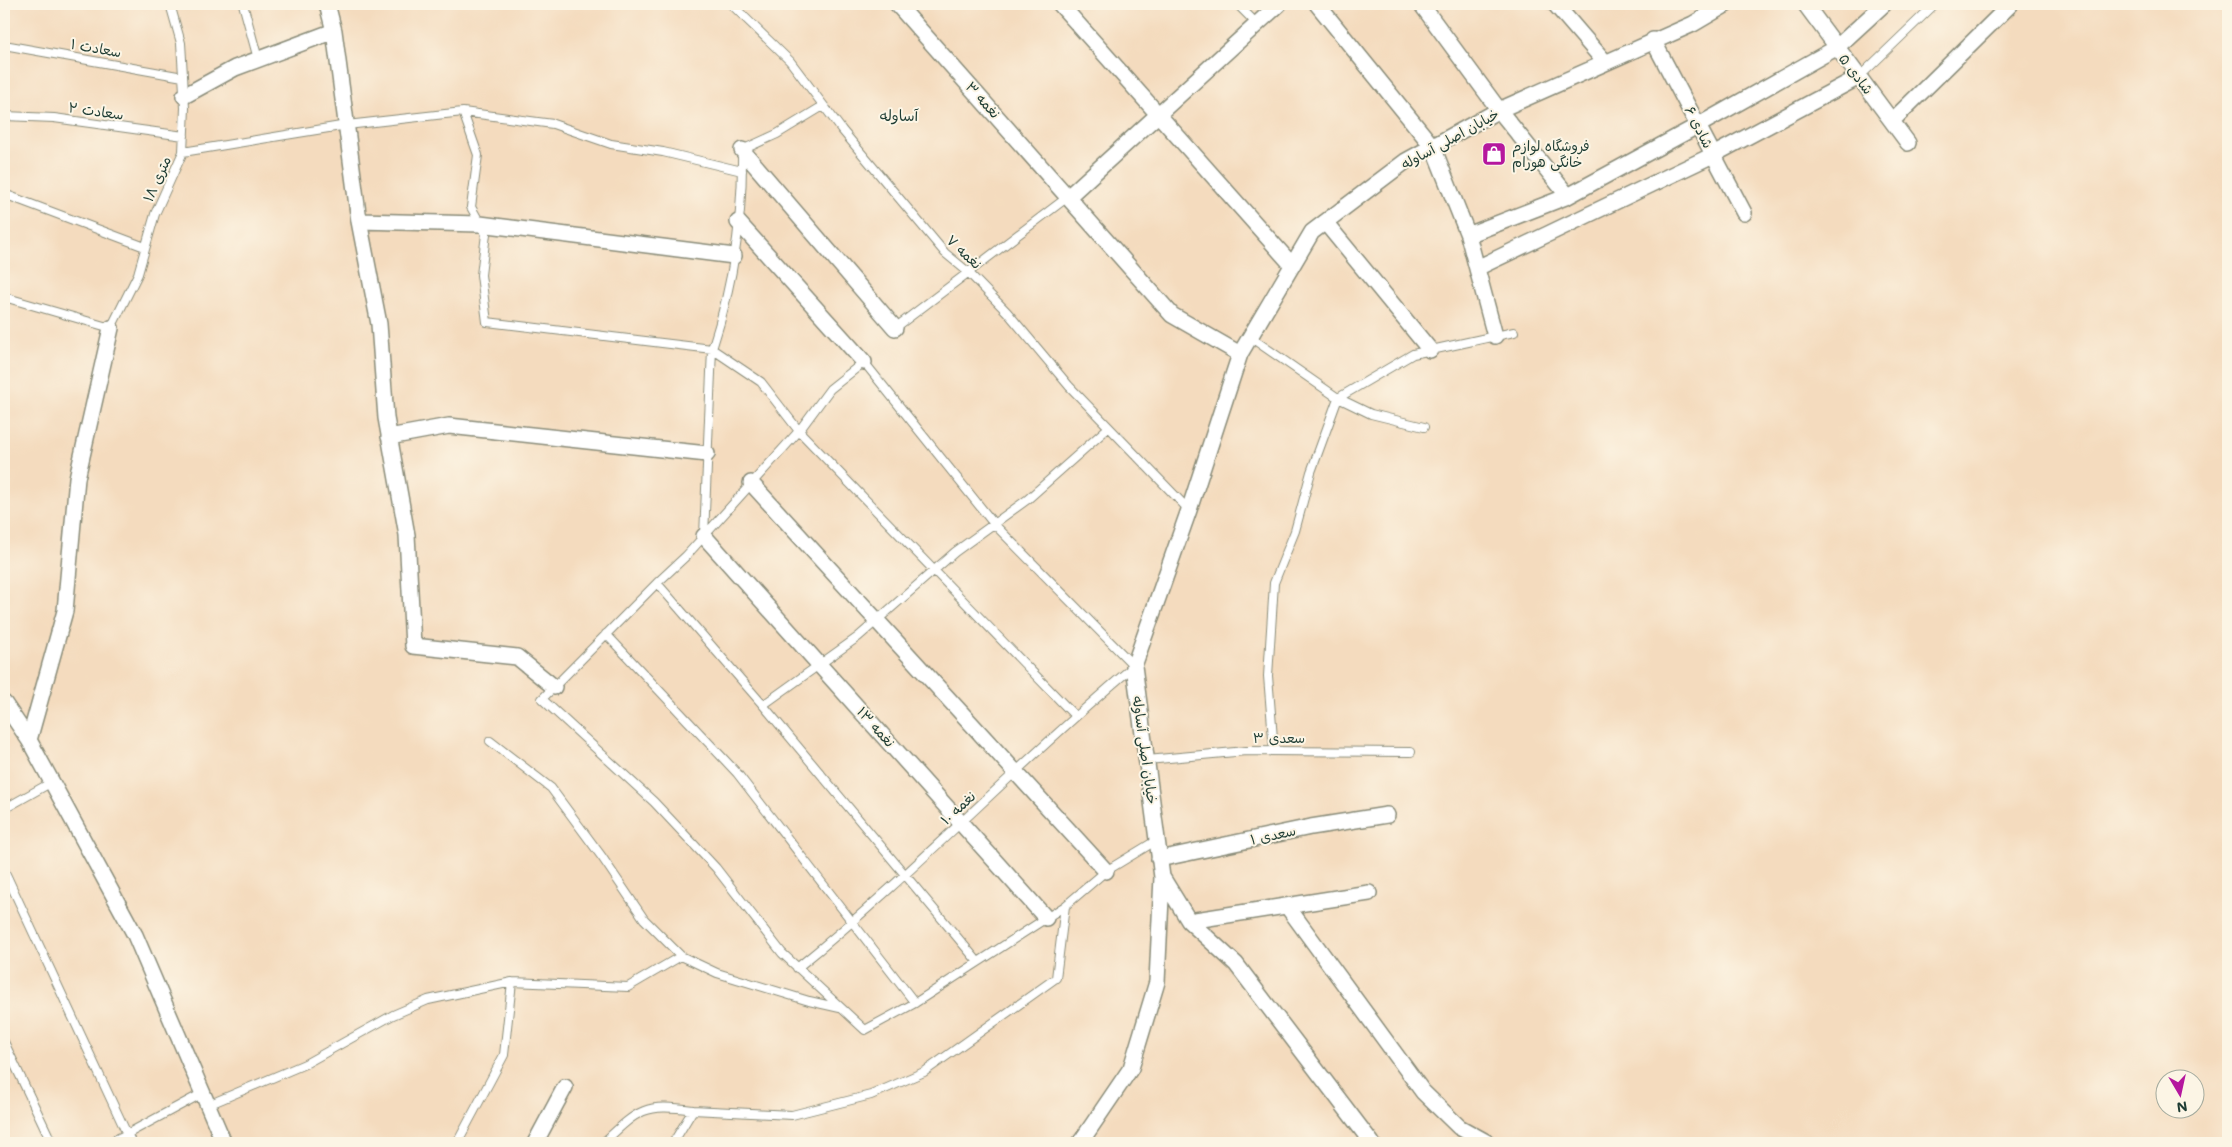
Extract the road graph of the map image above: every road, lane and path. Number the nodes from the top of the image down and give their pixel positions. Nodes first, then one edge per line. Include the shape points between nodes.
1 (170, 4) edge
2 (242, 4) edge
3 (327, 4) edge
4 (897, 4) edge
5 (1060, 4) edge
6 (1237, 4) edge
7 (1279, 4) edge
8 (1317, 4) edge
9 (1421, 4) edge
10 (1555, 4) edge
11 (1727, 4) edge
12 (1805, 4) edge
13 (1884, 4) edge
14 (1935, 4) edge
15 (2011, 4) edge
16 (736, 6) edge
17 (1257, 24) junction
18 (334, 31) junction
19 (1653, 40) junction
20 (4, 45) edge
21 (1836, 48) junction
22 (258, 59) junction
23 (1605, 62) junction
24 (183, 77) junction
25 (1859, 77) junction
26 (184, 96) junction
27 (823, 106) junction
28 (1499, 110) junction
29 (463, 112) junction
30 (1158, 113) junction
31 (4, 116) edge
32 (1892, 120) junction
33 (347, 125) junction
34 (1699, 125) junction
35 (184, 136) junction
36 (1908, 143) dead end
37 (1433, 147) junction
38 (742, 150) junction
39 (183, 152) junction
40 (1713, 155) junction
41 (742, 171) junction
42 (4, 194) edge
43 (1069, 196) junction
44 (1568, 196) junction
45 (1744, 214) dead end
46 (359, 222) junction
47 (738, 222) junction
48 (1325, 222) junction
49 (480, 224) junction
50 (1468, 235) junction
51 (146, 247) junction
52 (734, 256) junction
53 (1292, 265) junction
54 (1477, 268) junction
55 (968, 272) junction
56 (4, 298) edge
57 (111, 328) junction
58 (895, 328) joint
59 (1514, 332) dead end
60 (1495, 336) junction
61 (1250, 337) junction
62 (712, 349) junction
63 (1430, 350) junction
64 (1240, 354) junction
65 (864, 362) junction
66 (1338, 398) junction
67 (1424, 427) dead end
68 (1108, 428) junction
69 (799, 431) junction
70 (389, 437) junction
71 (707, 454) junction
72 (751, 483) junction
73 (1189, 510) junction
74 (994, 524) junction
75 (704, 536) junction
76 (935, 571) junction
77 (656, 582) junction
78 (877, 621) junction
79 (606, 634) junction
80 (820, 664) junction
81 (1134, 666) junction
82 (554, 687) junction
83 (4, 703) edge
84 (763, 705) junction
85 (1075, 716) junction
86 (29, 740) junction
87 (490, 741) dead end
88 (1274, 751) junction
89 (1411, 752) dead end
90 (1147, 760) junction
91 (1016, 771) junction
92 (52, 782) junction
93 (4, 809) edge
94 (1387, 815) dead end
95 (962, 822) junction
96 (1157, 840) junction
97 (1159, 859) junction
98 (4, 870) edge
99 (1106, 870) junction
100 (904, 876) junction
101 (1162, 877) junction
102 (1369, 893) dead end
103 (1066, 906) junction
104 (1287, 906) junction
105 (1046, 918) junction
106 (1189, 921) junction
107 (852, 924) junction
108 (681, 956) junction
109 (978, 962) junction
110 (797, 968) junction
111 (512, 982) junction
112 (914, 1003) junction
113 (840, 1008) junction
114 (4, 1042) edge
115 (565, 1087) dead end
116 (206, 1099) junction
117 (693, 1110) junction
118 (127, 1134) junction
119 (52, 1143) edge
120 (108, 1143) edge
121 (132, 1143) edge
122 (224, 1143) edge
123 (457, 1143) edge
124 (536, 1143) edge
125 (603, 1143) edge
126 (673, 1143) edge
127 (1080, 1143) edge
128 (1372, 1143) edge
129 (1488, 1143) edge

1 - 24 lane, ۱۸ متری via 181,43
2 - 22 lane
3 - 18 street
4 - 43 street, نغمه ۳
5 - 30 street
6 - 17 lane
7 - 17 street
8 - 37 street
9 - 28 street
10 - 23 street
11 - 19 street, خیابان اصلی آساوله via 1693,24
12 - 21 street, شادی ۵
13 - 21 street
14 - 25 lane
15 - 32 street
16 - 27 lane, نغمه ۷ via 790,61
17 - 30 street
18 - 22 street
18 - 33 street
19 - 23 street, خیابان اصلی آساوله
19 - 34 street, شادی ۶
20 - 24 lane, سعادت ۱
21 - 25 street, شادی ۵
21 - 34 street
22 - 26 street
23 - 28 street, خیابان اصلی آساوله
24 - 26 lane, ۱۸ متری
25 - 32 street, شادی ۵
25 - 40 street
26 - 35 lane, ۱۸ متری
27 - 38 lane via 777,134
27 - 55 lane, نغمه ۷ via 945,253
28 - 37 street, خیابان اصلی آساوله
28 - 44 street
29 - 33 lane
29 - 41 lane via 553,124 611,144 663,152
29 - 49 lane via 478,155 471,207
30 - 43 street
30 - 53 street
31 - 35 lane, سعادت ۲ via 54,118
32 - 36 street, شادی ۵
33 - 39 lane
33 - 46 street
34 - 40 street, شادی ۶
34 - 44 street
35 - 39 lane, ۱۸ متری
37 - 48 street, خیابان اصلی آساوله via 1406,161
37 - 50 street
38 - 41 lane
38 - 58 street
39 - 51 lane, ۱۸ متری via 155,214
40 - 45 street, شادی ۶
40 - 54 street
41 - 47 lane
42 - 51 lane
43 - 55 lane
43 - 64 street via 1172,315
44 - 50 street
46 - 49 street
46 - 70 street via 379,324
47 - 52 lane
47 - 65 street
48 - 53 street, خیابان اصلی آساوله via 1312,232
48 - 63 street
49 - 52 street
49 - 62 lane via 486,234 482,275 487,322
50 - 54 street
51 - 57 lane, ۱۸ متری via 138,274
52 - 62 lane via 723,316
53 - 61 street, خیابان اصلی آساوله
54 - 60 street
55 - 58 lane
55 - 68 lane, نغمه ۷
56 - 57 lane
57 - 86 street via 77,478 65,611
59 - 60 lane
60 - 63 lane
61 - 64 street, خیابان اصلی آساوله
61 - 66 lane
62 - 69 lane via 761,382
62 - 71 lane
63 - 66 lane via 1413,354
64 - 73 street, خیابان اصلی آساوله
65 - 69 lane via 830,388
65 - 74 lane
66 - 67 lane via 1371,414
66 - 88 lane via 1311,472 1296,531 1274,583 1268,676
68 - 73 lane, نغمه ۷
68 - 74 lane via 1028,499
69 - 72 lane
69 - 76 lane
70 - 71 street via 449,426
70 - 82 street via 407,536 413,646 517,657
71 - 75 lane
72 - 75 lane
72 - 78 street
73 - 81 street, خیابان اصلی آساوله
74 - 76 lane
74 - 81 lane
75 - 77 lane
75 - 80 street, نغمه ۱۳
76 - 78 lane
76 - 85 lane
77 - 79 lane
77 - 84 lane
78 - 80 lane
78 - 91 street
79 - 82 lane
79 - 107 lane via 737,773
80 - 84 lane
80 - 95 street, نغمه ۱۳
81 - 85 lane, نغمه ۱۰
81 - 90 street, خیابان اصلی آساوله
82 - 110 lane via 542,699 654,802 716,868
83 - 86 street
84 - 100 lane
85 - 91 lane, نغمه ۱۰
86 - 92 street
87 - 108 lane via 551,788 644,919
88 - 89 lane, سعدی ۳
88 - 90 lane, سعدی ۳
90 - 96 street, خیابان اصلی آساوله
91 - 95 lane, نغمه ۱۰
91 - 99 street
92 - 93 lane
92 - 116 street via 135,935
94 - 97 street, سعدی ۱
95 - 100 lane, نغمه ۱۰
95 - 105 street, نغمه ۱۳
96 - 97 street, خیابان اصلی آساوله
96 - 99 lane
97 - 101 street, خیابان اصلی آساوله
98 - 118 lane
99 - 103 lane
100 - 107 lane, نغمه ۱۰
100 - 109 lane
101 - 106 street
101 - 127 street, خیابان اصلی آساوله via 1157,982 1131,1068
102 - 104 street
103 - 105 lane
103 - 117 lane via 1056,978 924,1072 871,1095 792,1115
104 - 106 street
104 - 129 street via 1423,1092 1459,1127
105 - 109 lane
106 - 128 street via 1236,964
107 - 110 lane, نغمه ۱۰
107 - 112 lane
108 - 111 lane via 628,987
108 - 113 lane via 717,973
109 - 112 lane
110 - 113 lane
111 - 116 lane via 428,1000 305,1064
111 - 123 lane via 504,1055
112 - 113 lane via 865,1030
114 - 119 lane
115 - 124 street
116 - 118 lane
116 - 122 street
117 - 125 lane via 663,1106 638,1112
117 - 126 lane
118 - 120 lane
118 - 121 lane

